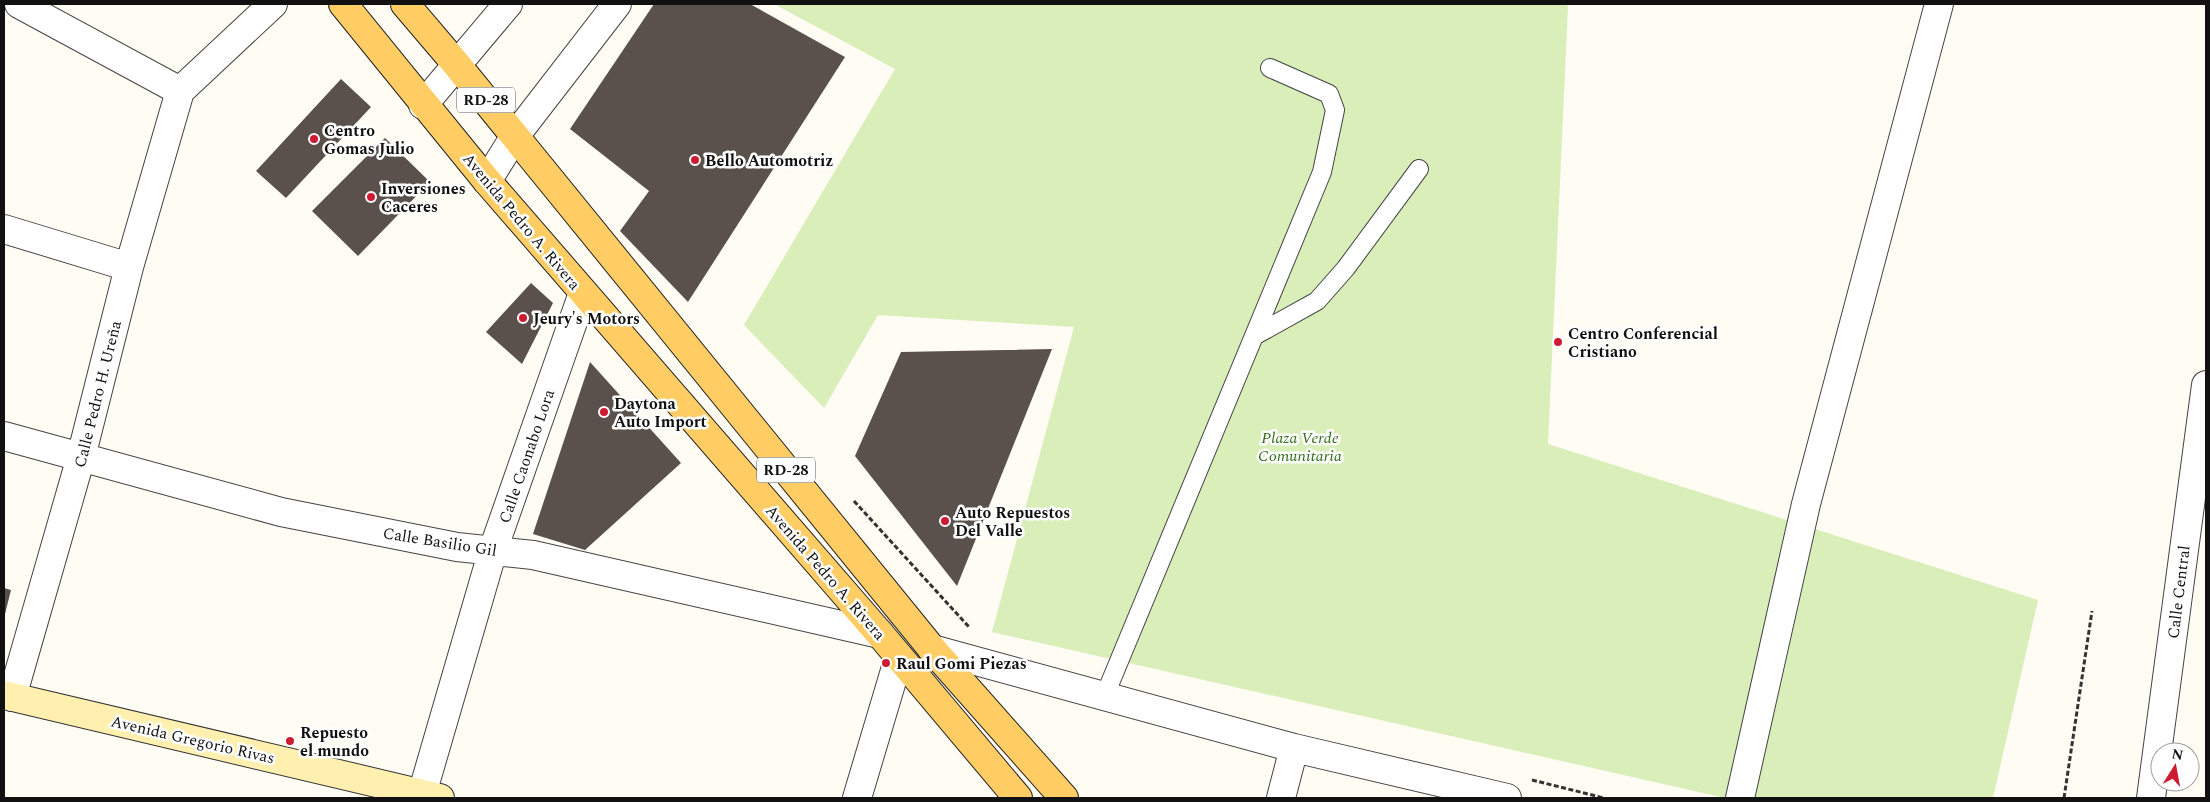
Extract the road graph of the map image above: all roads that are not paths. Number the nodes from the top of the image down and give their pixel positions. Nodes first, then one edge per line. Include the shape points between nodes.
1 (20, 4) edge
2 (273, 4) edge
3 (343, 4) edge
4 (404, 4) edge
5 (508, 4) edge
6 (617, 4) edge
7 (1939, 4) edge
8 (457, 64) junction
9 (1270, 68) dead end
10 (180, 91) junction
11 (424, 104) junction
12 (515, 136) junction
13 (1419, 169) dead end
14 (487, 181) junction
15 (4, 229) edge
16 (129, 268) junction
17 (583, 293) junction
18 (1254, 336) junction
19 (2206, 385) edge
20 (4, 436) edge
21 (81, 457) junction
22 (2200, 479) edge
23 (493, 550) junction
24 (880, 634) junction
25 (932, 649) junction
26 (899, 657) junction
27 (1105, 695) junction
28 (8, 696) edge
29 (1294, 748) junction
30 (431, 796) edge
31 (857, 798) edge
32 (1018, 798) edge
33 (1064, 798) edge
34 (1281, 798) edge
35 (1507, 798) edge
36 (1740, 798) edge
37 (2151, 798) edge

1 - 10 street
2 - 10 street
3 - 11 main road, Avenida Pedro A. Rivera / RD-28
4 - 8 main road, Avenida Pedro A. Rivera / RD-28
5 - 8 street
6 - 12 street
7 - 36 street via 1806,504
8 - 11 street
8 - 12 main road, Avenida Pedro A. Rivera / RD-28
9 - 18 lane via 1329,94 1335,110 1322,172
10 - 16 street, Calle Pedro H. Ureña
11 - 14 main road, Avenida Pedro A. Rivera / RD-28
12 - 14 street
12 - 25 main road, Avenida Pedro A. Rivera / RD-28
13 - 18 lane via 1346,268 1317,301
14 - 17 main road, Avenida Pedro A. Rivera / RD-28
15 - 16 street
16 - 21 street, Calle Pedro H. Ureña
17 - 23 street, Calle Caonabo Lora
17 - 24 main road, Avenida Pedro A. Rivera / RD-28
18 - 27 lane
19 - 22 street, Calle Central
20 - 21 street, Calle Basilio Gil
21 - 23 street, Calle Basilio Gil via 281,512 457,547
21 - 28 street, Calle Pedro H. Ureña
22 - 37 street, Calle Central
23 - 24 street, Calle Basilio Gil via 533,555
23 - 30 street, Calle Caonabo Lora
24 - 26 main road, Avenida Pedro A. Rivera / RD-28
25 - 27 street
25 - 33 main road, Avenida Pedro A. Rivera / RD-28
26 - 31 street
26 - 32 main road, Avenida Pedro A. Rivera / RD-28
27 - 29 street
28 - 30 main road, Avenida Gregorio Rivas
29 - 34 street
29 - 35 street

